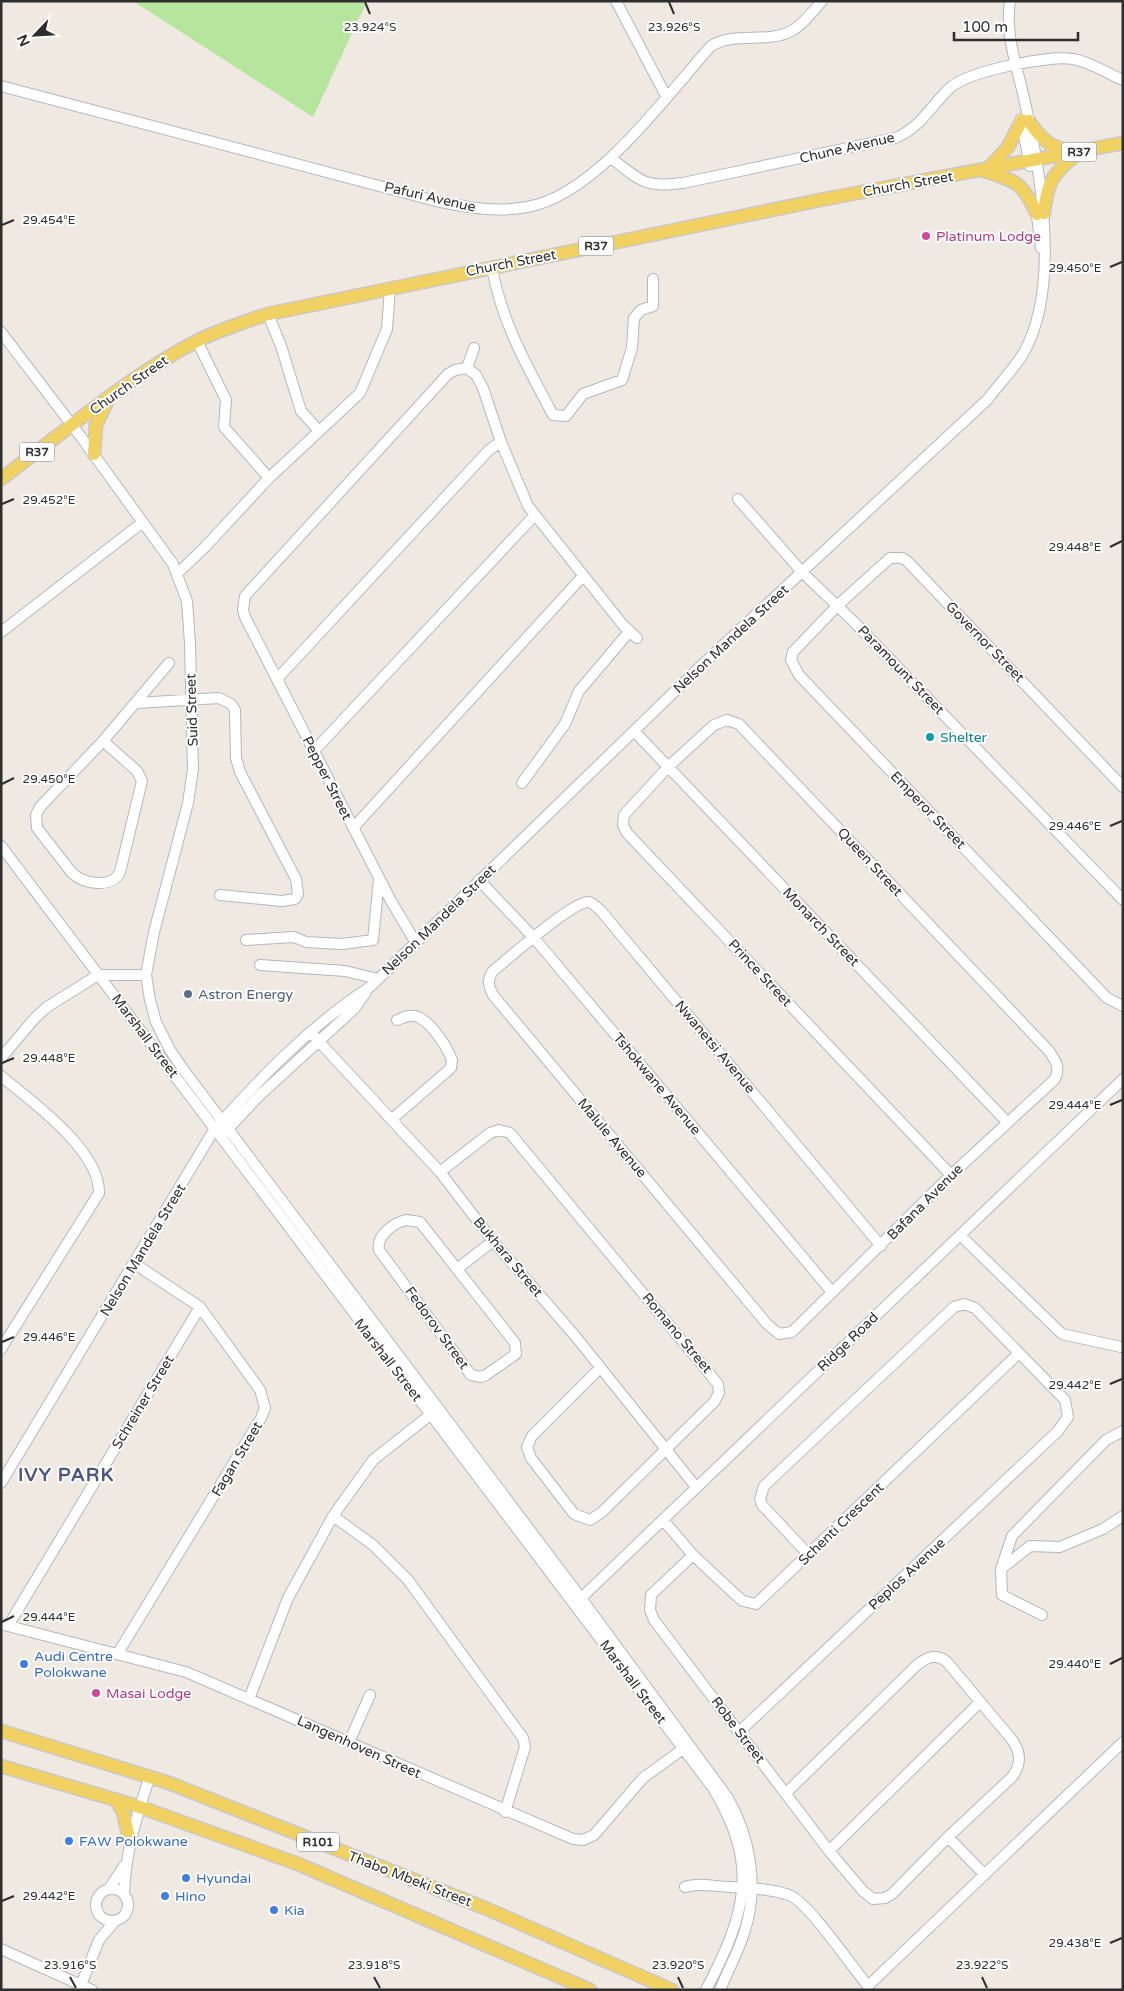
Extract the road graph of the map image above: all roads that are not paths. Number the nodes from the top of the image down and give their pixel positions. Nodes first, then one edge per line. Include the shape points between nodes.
1 (616, 1) edge
2 (822, 1) edge
3 (1010, 1) edge
4 (1014, 66) junction
5 (1123, 80) edge
6 (1, 86) edge
7 (666, 96) junction
8 (1025, 120) junction
9 (1123, 143) edge
10 (1080, 152) junction
11 (611, 158) junction
12 (1032, 161) junction
13 (985, 170) junction
14 (1041, 213) junction
15 (492, 268) junction
16 (653, 280) dead end
17 (390, 288) junction
18 (268, 314) junction
19 (1, 332) edge
20 (197, 341) junction
21 (474, 348) dead end
22 (467, 368) junction
23 (109, 398) junction
24 (72, 425) junction
25 (319, 431) junction
26 (501, 442) junction
27 (94, 454) junction
28 (269, 478) junction
29 (1, 479) edge
30 (738, 499) dead end
31 (534, 516) junction
32 (143, 522) junction
33 (802, 572) junction
34 (178, 573) junction
35 (583, 576) junction
36 (838, 605) junction
37 (1, 632) edge
38 (169, 664) dead end
39 (277, 679) junction
40 (191, 699) junction
41 (136, 703) junction
42 (634, 731) junction
43 (102, 741) junction
44 (313, 752) junction
45 (668, 767) junction
46 (522, 783) dead end
47 (1123, 787) edge
48 (353, 828) junction
49 (1, 846) edge
50 (379, 878) junction
51 (479, 880) junction
52 (220, 896) dead end
53 (1123, 900) edge
54 (534, 938) junction
55 (246, 940) dead end
56 (416, 943) junction
57 (260, 965) dead end
58 (98, 974) junction
59 (146, 974) junction
60 (378, 978) junction
61 (370, 987) junction
62 (1123, 1006) edge
63 (397, 1020) dead end
64 (311, 1033) junction
65 (319, 1041) junction
66 (1, 1058) edge
67 (275, 1067) junction
68 (1058, 1067) joint
69 (283, 1074) junction
70 (1, 1076) edge
71 (1123, 1079) edge
72 (392, 1119) junction
73 (1008, 1122) junction
74 (226, 1124) junction
75 (217, 1134) junction
76 (440, 1172) junction
77 (951, 1175) junction
78 (960, 1235) junction
79 (493, 1241) junction
80 (881, 1246) junction
81 (135, 1264) junction
82 (457, 1269) junction
83 (832, 1292) junction
84 (200, 1307) junction
85 (786, 1334) joint
86 (1121, 1347) dead end
87 (1, 1349) edge
88 (1018, 1354) junction
89 (599, 1368) junction
90 (434, 1412) junction
91 (1123, 1431) edge
92 (667, 1449) junction
93 (1, 1484) edge
94 (696, 1487) junction
95 (333, 1516) junction
96 (1123, 1516) edge
97 (664, 1520) junction
98 (809, 1554) junction
99 (693, 1555) junction
100 (1001, 1569) junction
101 (578, 1601) junction
102 (1042, 1615) dead end
103 (4, 1625) edge
104 (118, 1653) junction
105 (370, 1695) dead end
106 (249, 1698) junction
107 (980, 1702) junction
108 (1, 1731) edge
109 (739, 1732) junction
110 (348, 1742) junction
111 (1123, 1742) edge
112 (683, 1750) junction
113 (1, 1766) edge
114 (150, 1776) junction
115 (786, 1793) junction
116 (116, 1800) junction
117 (140, 1806) junction
118 (505, 1812) junction
119 (948, 1837) junction
120 (130, 1842) junction
121 (829, 1851) junction
122 (125, 1865) junction
123 (985, 1875) junction
124 (685, 1887) dead end
125 (747, 1888) junction
126 (109, 1889) junction
127 (124, 1894) junction
128 (100, 1916) junction
129 (115, 1921) junction
130 (99, 1940) junction
131 (1, 1949) edge
132 (80, 1987) edge
133 (92, 1990) edge
134 (590, 1990) edge
135 (672, 1990) edge
136 (706, 1990) edge
137 (720, 1990) edge

1 - 7 street
2 - 7 street, Pafuri Avenue via 789,32 730,39 711,46
3 - 4 street, Nelson Mandela Street via 1008,19
4 - 5 street, Chune Avenue via 1056,58 1073,59
4 - 8 street, Nelson Mandela Street
4 - 11 street, Chune Avenue via 961,80 944,94 914,129 878,142 662,186 642,182
6 - 11 street, Pafuri Avenue via 468,208 502,210 547,202 587,179
7 - 11 street, Pafuri Avenue
8 - 10 main road via 1053,146
8 - 12 street, Nelson Mandela Street
8 - 13 main road via 1008,147
9 - 10 main road, Church Street / R37
10 - 12 main road, Church Street / R37
10 - 14 main road via 1050,181
12 - 13 main road, Church Street / R37
12 - 14 street, Nelson Mandela Street
13 - 14 main road via 1024,189
13 - 15 main road, Church Street / R37 via 825,199
14 - 33 street, Nelson Mandela Street via 1045,265 1038,312 1023,354 988,399
15 - 16 street via 498,298 516,345 553,415 566,416 583,394 622,380 632,348 634,318 641,310 653,306
15 - 17 main road, Church Street / R37
17 - 18 main road, Church Street / R37
17 - 25 street via 387,329 360,393
18 - 20 main road, Church Street / R37
18 - 25 street via 301,411
19 - 24 street, Suid Street
20 - 23 main road, Church Street / R37
20 - 28 street via 226,400 224,427
21 - 22 street
22 - 26 street via 476,375 483,388
22 - 39 street, Pepper Street via 448,374 246,596 243,610
23 - 24 main road, Church Street / R37
23 - 27 main road via 96,425
24 - 27 street, Suid Street
24 - 29 main road, Church Street / R37
25 - 28 street
26 - 31 street
26 - 39 street via 489,450
27 - 32 street, Suid Street
28 - 34 street
30 - 33 street, Paramount Street
31 - 35 street
31 - 44 street
32 - 34 street, Suid Street
32 - 37 street
33 - 36 street, Paramount Street
33 - 42 street, Nelson Mandela Street
34 - 40 street, Suid Street via 188,612
35 - 46 street via 633,635 579,691 565,724
35 - 48 street
36 - 47 street, Governor Street via 890,558 907,561
36 - 53 street, Paramount Street
36 - 62 street, Emperor Street via 793,652 793,668 1108,998
38 - 41 street
39 - 44 street, Pepper Street
40 - 41 street
40 - 52 street via 219,698 231,704 240,772 298,887 295,899 288,901
40 - 59 street, Suid Street via 193,769 189,794
41 - 43 street
42 - 45 street, Monarch Street
42 - 51 street, Nelson Mandela Street
43 - 43 street via 40,807 35,822 75,876 106,883 118,878 142,781 138,771
44 - 48 street, Pepper Street
45 - 68 street, Queen Street via 714,725 727,720 739,724 1049,1051
45 - 73 street, Monarch Street
45 - 77 street, Prince Street via 624,815 623,825 627,833
48 - 50 street, Pepper Street
49 - 58 street, Marshall Street
50 - 55 street via 373,940 342,944 306,942 294,937
50 - 56 street, Pepper Street
51 - 54 street, Tshokwane Avenue
51 - 56 street, Nelson Mandela Street
54 - 80 street, Nwanetsi Avenue via 581,904 592,904 601,911
54 - 83 street, Tshokwane Avenue
54 - 85 street, Malule Avenue via 493,971 488,978 493,995 767,1324 779,1334
56 - 60 street, Nelson Mandela Street
57 - 60 street via 345,971
58 - 59 street
58 - 66 street via 47,1007
58 - 75 street, Marshall Street
59 - 74 street, Suid Street via 156,1022 170,1050
60 - 61 street, Nelson Mandela Street
61 - 64 street, Nelson Mandela Street
61 - 65 street, Nelson Mandela Street via 354,1009
63 - 72 street via 406,1016 420,1017 430,1026 452,1060 451,1068
64 - 65 street, Bukhara Street
64 - 67 street, Nelson Mandela Street
65 - 69 street, Nelson Mandela Street
65 - 72 street, Bukhara Street
67 - 69 street
67 - 74 street, Nelson Mandela Street
68 - 73 street, Bafana Avenue via 1054,1080
69 - 74 street, Nelson Mandela Street
70 - 87 street via 61,1126 94,1168 99,1193
71 - 78 street, Ridge Road
72 - 76 street, Bukhara Street
73 - 77 street, Bafana Avenue
74 - 75 street, Nelson Mandela Street
74 - 90 street, Marshall Street
75 - 81 street, Nelson Mandela Street via 207,1144
75 - 90 street, Marshall Street
76 - 79 street, Bukhara Street
76 - 92 street, Romano Street via 490,1133 499,1130 510,1133 712,1376 718,1384 718,1398
77 - 80 street, Bafana Avenue
78 - 86 street via 1062,1334
78 - 94 street, Ridge Road
79 - 82 street
79 - 89 street, Bukhara Street
80 - 83 street, Bafana Avenue
81 - 84 street, Fagan Street
81 - 93 street, Nelson Mandela Street
82 - 82 street, Fedorov Street via 512,1336 516,1347 516,1354 480,1377 471,1375 465,1367 379,1250 379,1240 402,1221 420,1222
83 - 85 street, Bafana Avenue via 796,1329
84 - 103 street, Schreiner Street
84 - 104 street, Fagan Street via 260,1390 264,1408 261,1418
88 - 98 street, Schenti Crescent
88 - 98 street via 975,1308 960,1304 946,1313 764,1486 760,1499 762,1505
88 - 109 street, Peplos Avenue via 1065,1400 1066,1422
89 - 92 street, Bukhara Street
89 - 92 street, Romano Street via 532,1436 527,1447 531,1458 574,1514 584,1519 595,1518
90 - 95 street via 373,1460
90 - 101 street, Marshall Street
91 - 100 street via 1106,1440 1012,1536
92 - 94 street, Bukhara Street
94 - 97 street, Ridge Road
95 - 106 street via 288,1598
95 - 118 street via 373,1545 408,1580 523,1738 525,1747
96 - 100 street via 1103,1529 1060,1547 1030,1546
97 - 99 street, Schenti Crescent
97 - 101 street, Ridge Road
98 - 99 street, Schenti Crescent via 756,1604 743,1601
99 - 109 street, Robe Street via 655,1590 649,1601 650,1610 654,1620
100 - 102 street via 1002,1595
101 - 112 street, Marshall Street
101 - 125 street, Marshall Street via 728,1798 744,1831 750,1856
103 - 104 street, Langenhoven Street
104 - 106 street, Langenhoven Street via 186,1672
105 - 110 street
106 - 110 street, Langenhoven Street
107 - 115 street via 947,1662 938,1656 924,1659
107 - 119 street via 1013,1741 1020,1760 1013,1776
107 - 121 street
108 - 114 main road, Thabo Mbeki Street / R101
109 - 115 street, Robe Street
110 - 118 street, Langenhoven Street
111 - 123 street
112 - 118 street, Langenhoven Street via 642,1778 594,1835 583,1840
112 - 125 street, Marshall Street via 713,1788 736,1833
113 - 116 main road, Thabo Mbeki Street / R101
114 - 117 street
114 - 135 main road, Thabo Mbeki Street / R101 via 485,1908
115 - 121 street, Robe Street
116 - 117 main road, Thabo Mbeki Street / R101
116 - 120 main road via 123,1812
117 - 120 street
117 - 134 main road, Thabo Mbeki Street / R101 via 298,1864
119 - 121 street, Robe Street via 892,1894 879,1899 873,1899 862,1891
119 - 123 street
120 - 122 street
122 - 126 street
122 - 127 street
123 - 125 street via 868,1986 799,1902 782,1892
124 - 125 street
125 - 136 street, Marshall Street via 736,1927
125 - 137 street, Marshall Street via 746,1930
126 - 127 street
126 - 128 street via 97,1900
127 - 129 street via 128,1909
128 - 129 street
128 - 130 street
129 - 130 street
130 - 132 street
131 - 132 street
132 - 133 street

